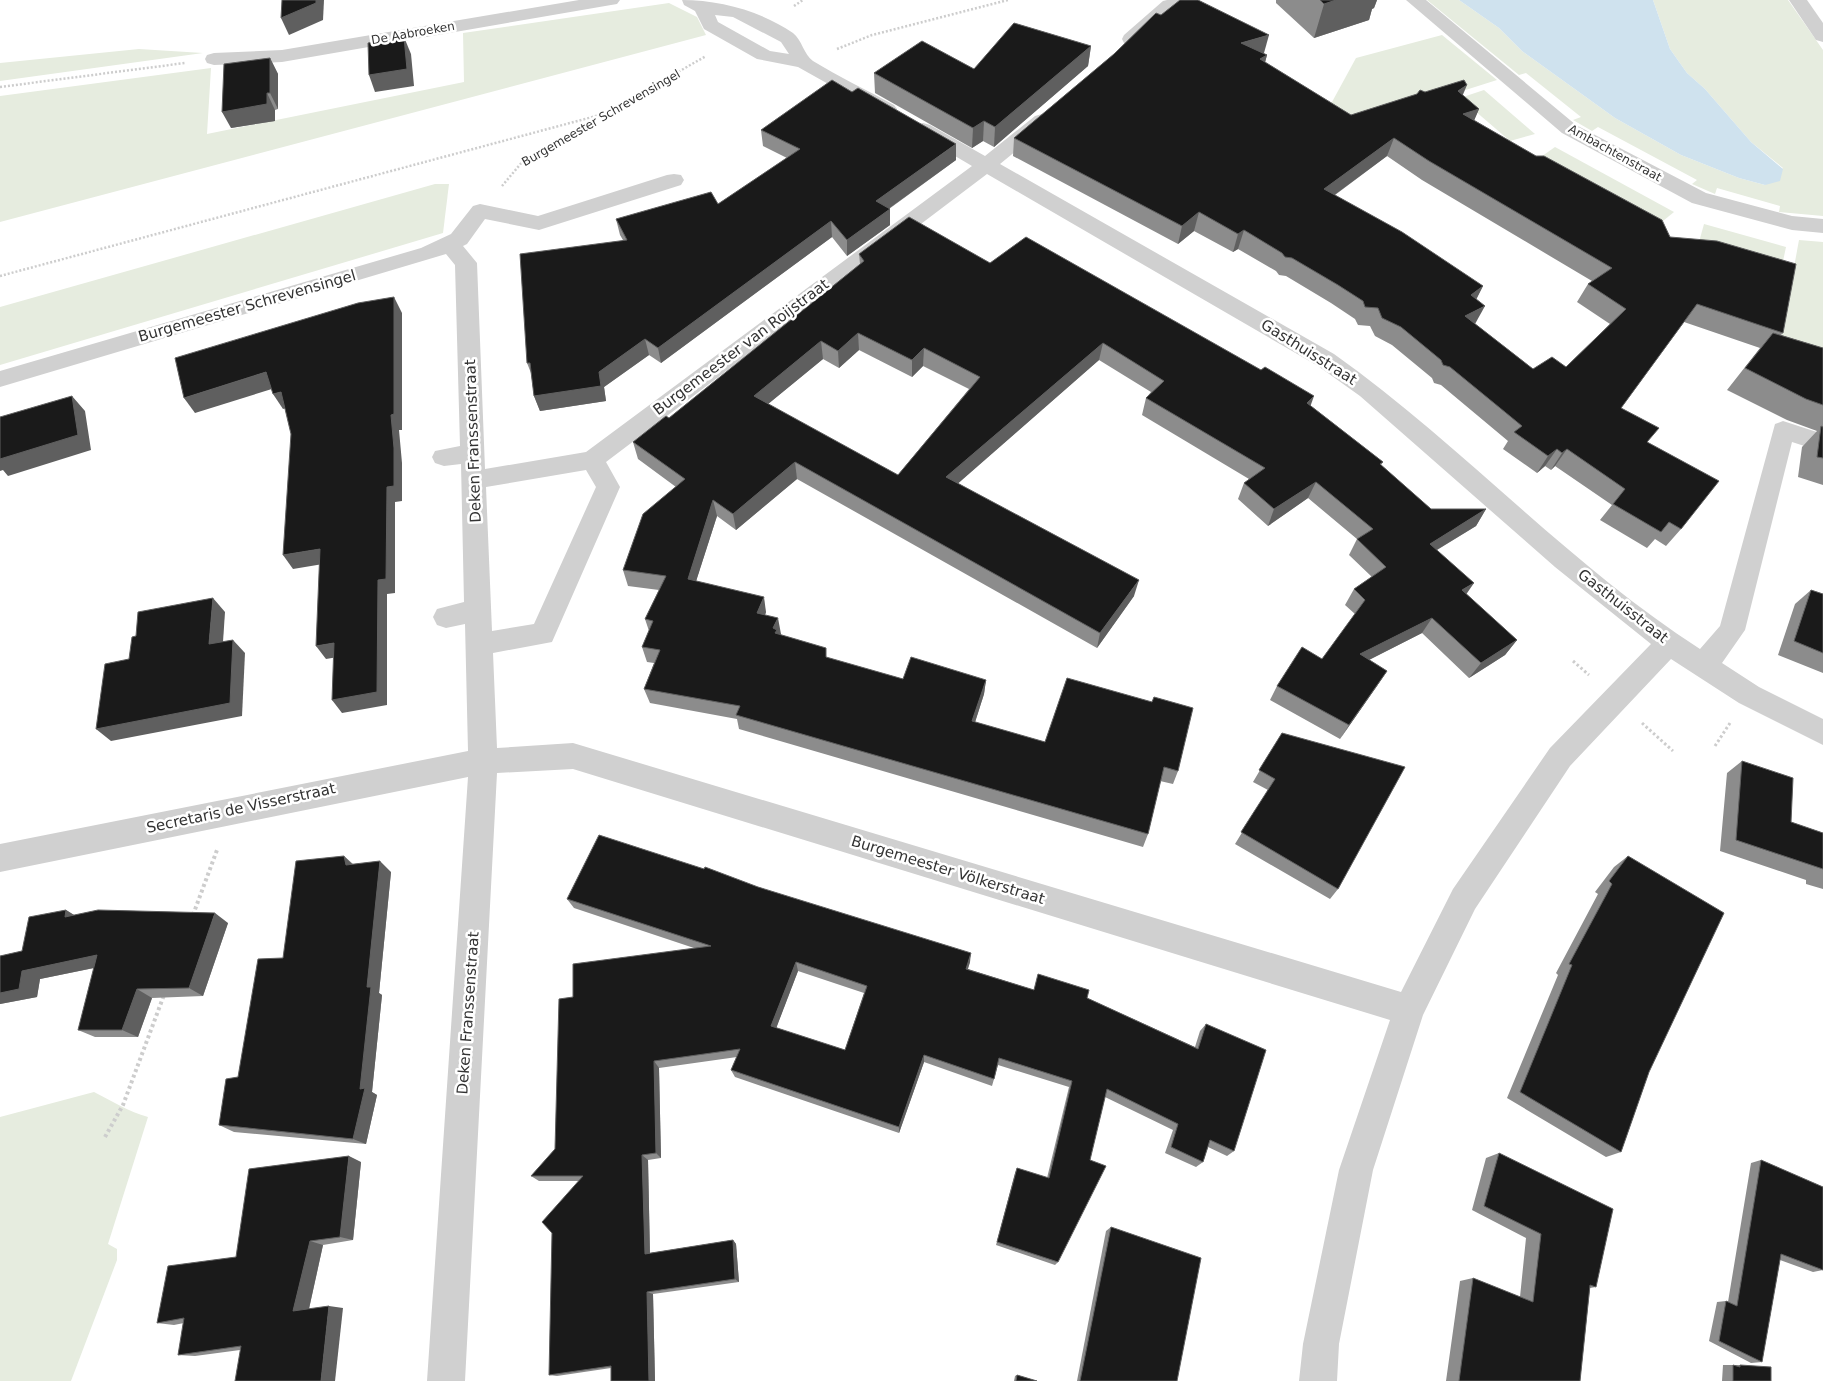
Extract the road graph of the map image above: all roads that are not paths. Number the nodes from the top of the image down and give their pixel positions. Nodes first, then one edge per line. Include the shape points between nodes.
1 (611, 0) edge
2 (1187, 0) edge
3 (1415, 0) edge
4 (1798, 0) edge
5 (702, 3) edge
6 (1823, 36) edge
7 (1120, 50) edge
8 (214, 59) road end
9 (804, 63) junction
10 (1057, 107) edge
11 (986, 165) junction
12 (674, 180) dead end
13 (1823, 226) edge
14 (450, 245) junction
15 (0, 379) edge
16 (1823, 443) edge
17 (444, 457) dead end
18 (592, 460) junction
19 (473, 466) junction
20 (479, 610) junction
21 (446, 616) dead end
22 (1669, 643) junction
23 (480, 644) junction
24 (1703, 666) junction
25 (1823, 733) edge
26 (484, 761) junction
27 (0, 858) edge
28 (1409, 1010) junction
29 (446, 1381) edge
30 (1318, 1381) edge

1 - 8 street, De Aabroeken via 282,56
2 - 7 street via 1169,5
3 - 13 street, Ambachtenstraat via 1569,128 1699,198 1792,223
4 - 6 street
5 - 9 street, Gasthuisstraat via 737,12 788,38
5 - 9 street, Gasthuisstraat via 710,25 764,55
9 - 11 street, Gasthuisstraat
10 - 11 street, Burgemeester van Roijstraat
11 - 18 street, Burgemeester van Roijstraat
11 - 22 street, Gasthuisstraat via 1326,360 1368,390 1564,560
12 - 14 street, Burgemeester Schrevensingel via 539,222 480,211 465,232
14 - 15 street, Burgemeester Schrevensingel
14 - 19 street, Deken Franssenstraat via 466,263
16 - 24 street via 1783,430 1732,630
17 - 19 street, Burgemeester van Roijstraat
18 - 19 street, Burgemeester van Roijstraat
18 - 23 street via 608,487 544,634
19 - 20 street, Deken Franssenstraat
20 - 21 street
20 - 23 street, Deken Franssenstraat
22 - 24 street, Gasthuisstraat
22 - 28 street via 1560,757 1464,899
23 - 26 street, Deken Franssenstraat
24 - 25 street, Gasthuisstraat via 1748,695
26 - 27 street, Secretaris de Visserstraat
26 - 28 street, Burgemeester Völkerstraat via 573,756
26 - 29 street, Deken Franssenstraat
28 - 30 street via 1356,1170 1321,1344

